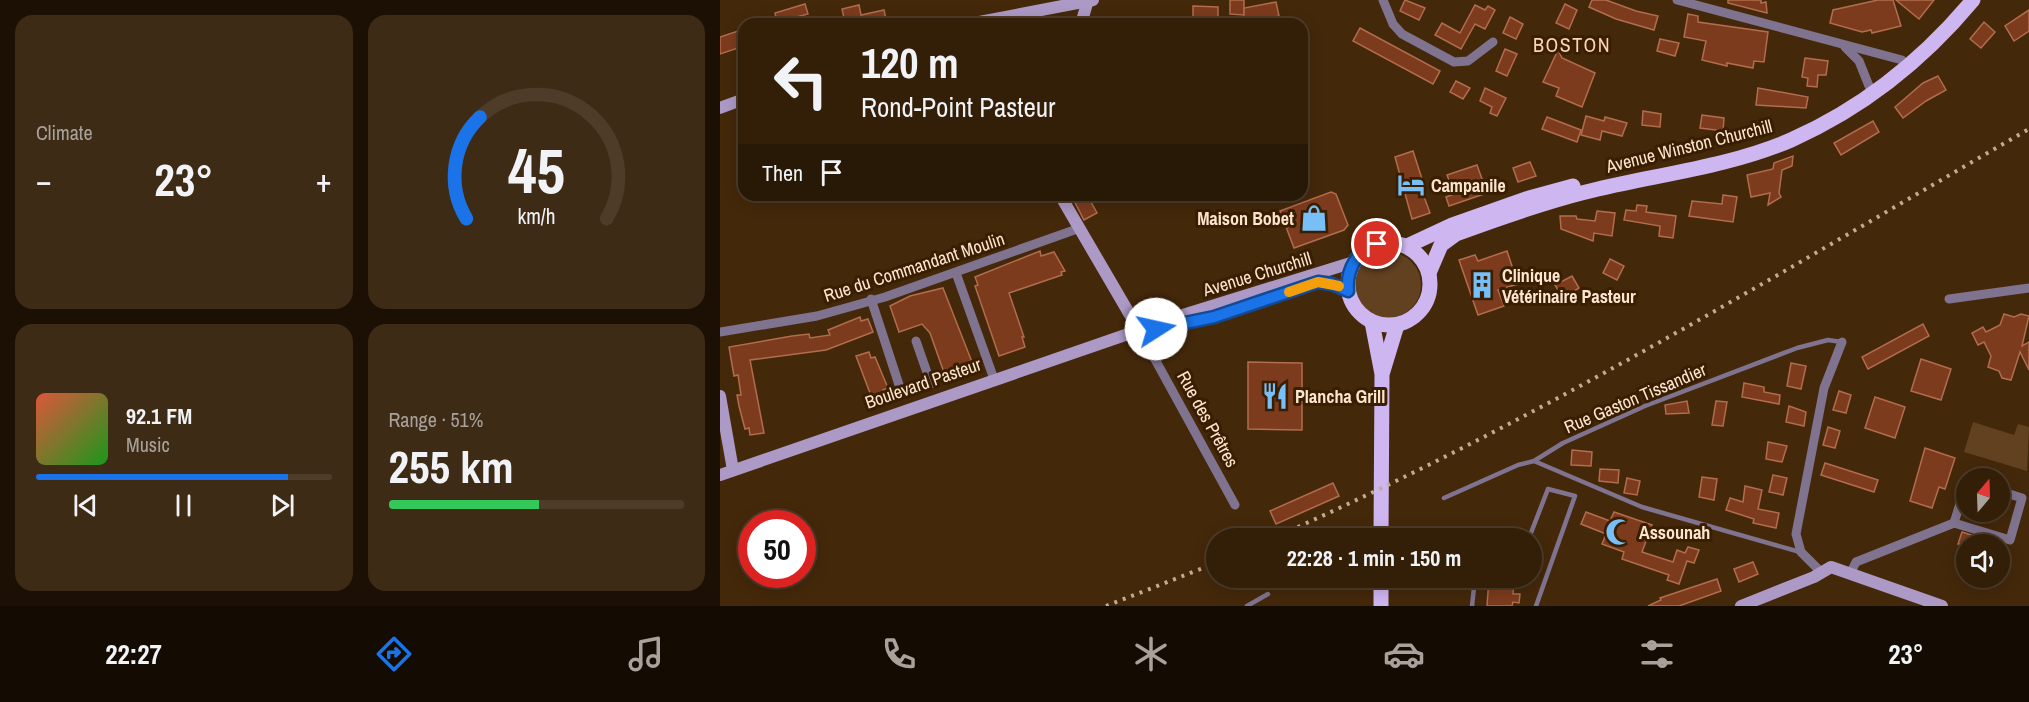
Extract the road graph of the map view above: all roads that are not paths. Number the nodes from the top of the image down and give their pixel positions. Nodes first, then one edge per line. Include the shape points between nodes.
1 (1089, 0) edge
2 (1383, 0) edge
3 (1677, 0) edge
4 (1962, 0) edge
5 (1973, 0) edge
6 (999, 18) edge
7 (1083, 18) edge
8 (1493, 42) dead end
9 (1838, 43) junction
10 (1902, 60) junction
11 (1869, 86) junction
12 (738, 101) edge
13 (720, 108) edge
14 (1064, 201) edge
15 (1080, 228) junction
16 (1407, 246) junction
17 (1354, 262) junction
18 (956, 273) junction
19 (1429, 273) junction
20 (2029, 288) edge
21 (1348, 291) junction
22 (871, 299) junction
23 (1949, 299) dead end
24 (1372, 322) junction
25 (1397, 325) junction
26 (720, 332) edge
27 (1140, 332) junction
28 (916, 341) dead end
29 (1842, 342) joint
30 (1382, 374) junction
31 (994, 379) junction
32 (720, 396) edge
33 (1534, 461) junction
34 (733, 471) junction
35 (720, 475) edge
36 (2010, 493) edge
37 (2025, 497) edge
38 (1444, 498) dead end
39 (1235, 505) dead end
40 (1956, 516) edge
41 (1954, 523) junction
42 (1381, 528) edge
43 (1533, 528) edge
44 (1802, 552) junction
45 (1822, 573) junction
46 (1850, 574) junction
47 (1381, 588) edge
48 (1474, 588) edge
49 (1268, 594) dead end
50 (1247, 606) edge
51 (1382, 606) edge
52 (1472, 606) edge
53 (1536, 606) edge
54 (1741, 606) edge
55 (1942, 606) edge

1 - 6 main road
1 - 7 main road
2 - 8 street via 1402,34 1454,62 1468,61
3 - 9 street
4 - 10 main road, Avenue Winston Churchill
5 - 19 main road, Avenue Winston Churchill via 1938,40 1899,75 1816,128 1764,150 1576,195 1456,234 1437,250
9 - 10 street
9 - 11 street via 1859,61
10 - 11 main road, Avenue Winston Churchill
11 - 16 main road, Avenue Winston Churchill via 1822,115 1765,141 1549,192 1452,225
12 - 13 main road
14 - 15 main road, Rue des Prêtres
15 - 18 street, Rue du Commandant Moulin
15 - 27 main road, Rue des Prêtres
16 - 17 main road via 1377,244
16 - 19 main road via 1421,257
17 - 21 main road via 1348,276
17 - 27 main road, Avenue Churchill
18 - 22 street, Rue du Commandant Moulin
18 - 31 street
19 - 25 main road via 1430,293 1425,306 1410,320
20 - 23 street
21 - 24 main road via 1356,309
21 - 27 main road, Avenue Churchill via 1318,282 1214,317
22 - 26 street, Rue du Commandant Moulin via 817,316
22 - 28 street via 902,394 931,384
24 - 25 main road
24 - 30 main road
25 - 30 main road
27 - 31 main road, Boulevard Pasteur
27 - 39 street, Rue des Prêtres
29 - 33 lane, Rue Gaston Tissandier via 1828,340 1797,348 1666,398 1563,443
29 - 44 street via 1824,388 1798,519 1796,534
30 - 42 main road
31 - 34 main road, Boulevard Pasteur
32 - 34 main road
33 - 38 lane, Rue Gaston Tissandier
33 - 44 lane via 1642,507
34 - 35 main road, Boulevard Pasteur
36 - 37 street
37 - 41 street via 2010,540
40 - 41 street
41 - 46 street via 1856,562
43 - 53 lane via 1548,489 1575,496
44 - 45 street
45 - 46 main road via 1831,567
45 - 54 main road
46 - 55 main road
47 - 51 main road
48 - 52 lane
49 - 50 lane

